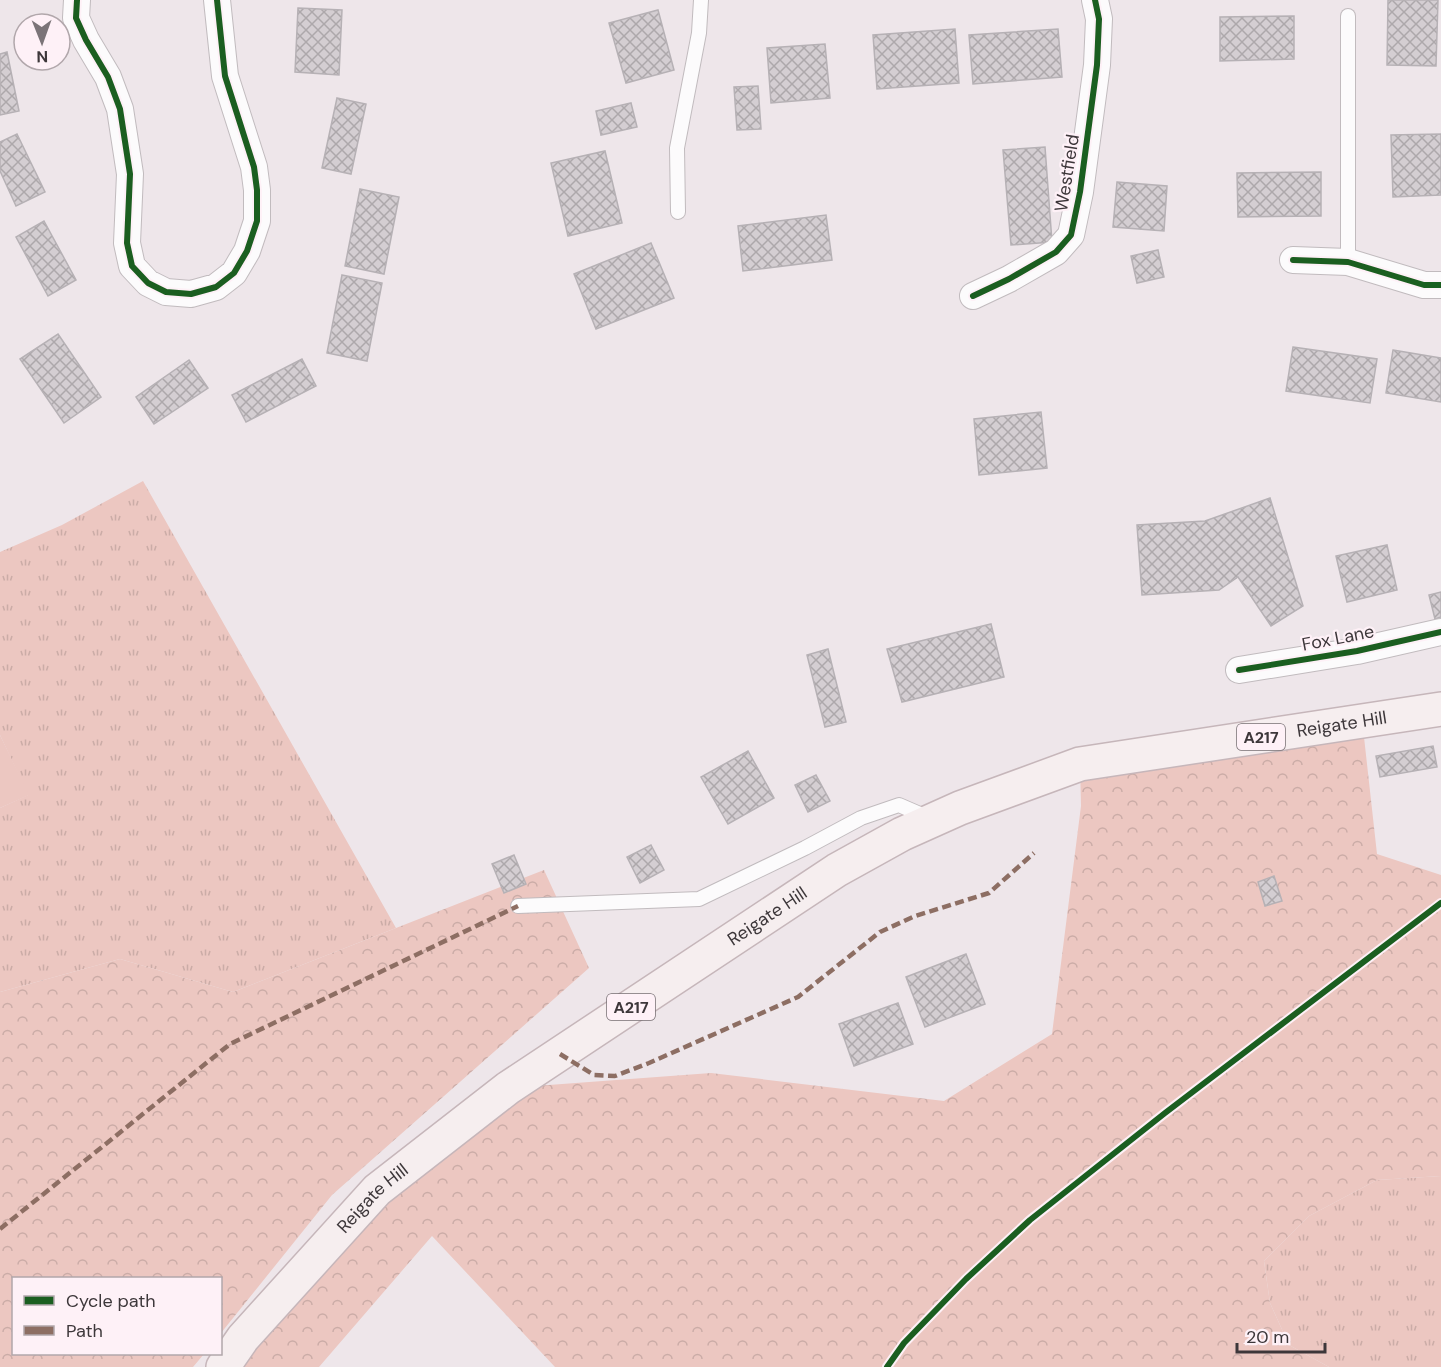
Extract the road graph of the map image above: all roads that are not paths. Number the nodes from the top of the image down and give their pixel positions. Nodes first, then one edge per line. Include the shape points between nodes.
1 (77, 0) edge
2 (217, 0) edge
3 (700, 0) edge
4 (1095, 0) edge
5 (1348, 16) dead end
6 (678, 212) dead end
7 (1293, 260) dead end
8 (1348, 262) junction
9 (1441, 285) edge
10 (973, 296) dead end
11 (1441, 632) edge
12 (1239, 670) dead end
13 (1441, 709) edge
14 (934, 820) junction
15 (518, 906) dead end
16 (223, 1367) edge

1 - 2 street via 76,18 108,77 120,109 130,174 127,243 132,266 148,283 166,292 190,294 216,287 234,273 257,221 254,166 225,76
3 - 6 lane via 699,33 677,148
4 - 10 street, Westfield via 1100,19 1097,65 1071,235 1056,252
5 - 8 lane
7 - 8 street
8 - 9 street via 1424,285
11 - 12 street, Fox Lane via 1357,651
13 - 14 main road, Reigate Hill / A217 via 1080,764
14 - 15 lane via 899,805 861,818 699,899
14 - 16 main road, Reigate Hill / A217 via 837,870 508,1088 377,1190 243,1338

